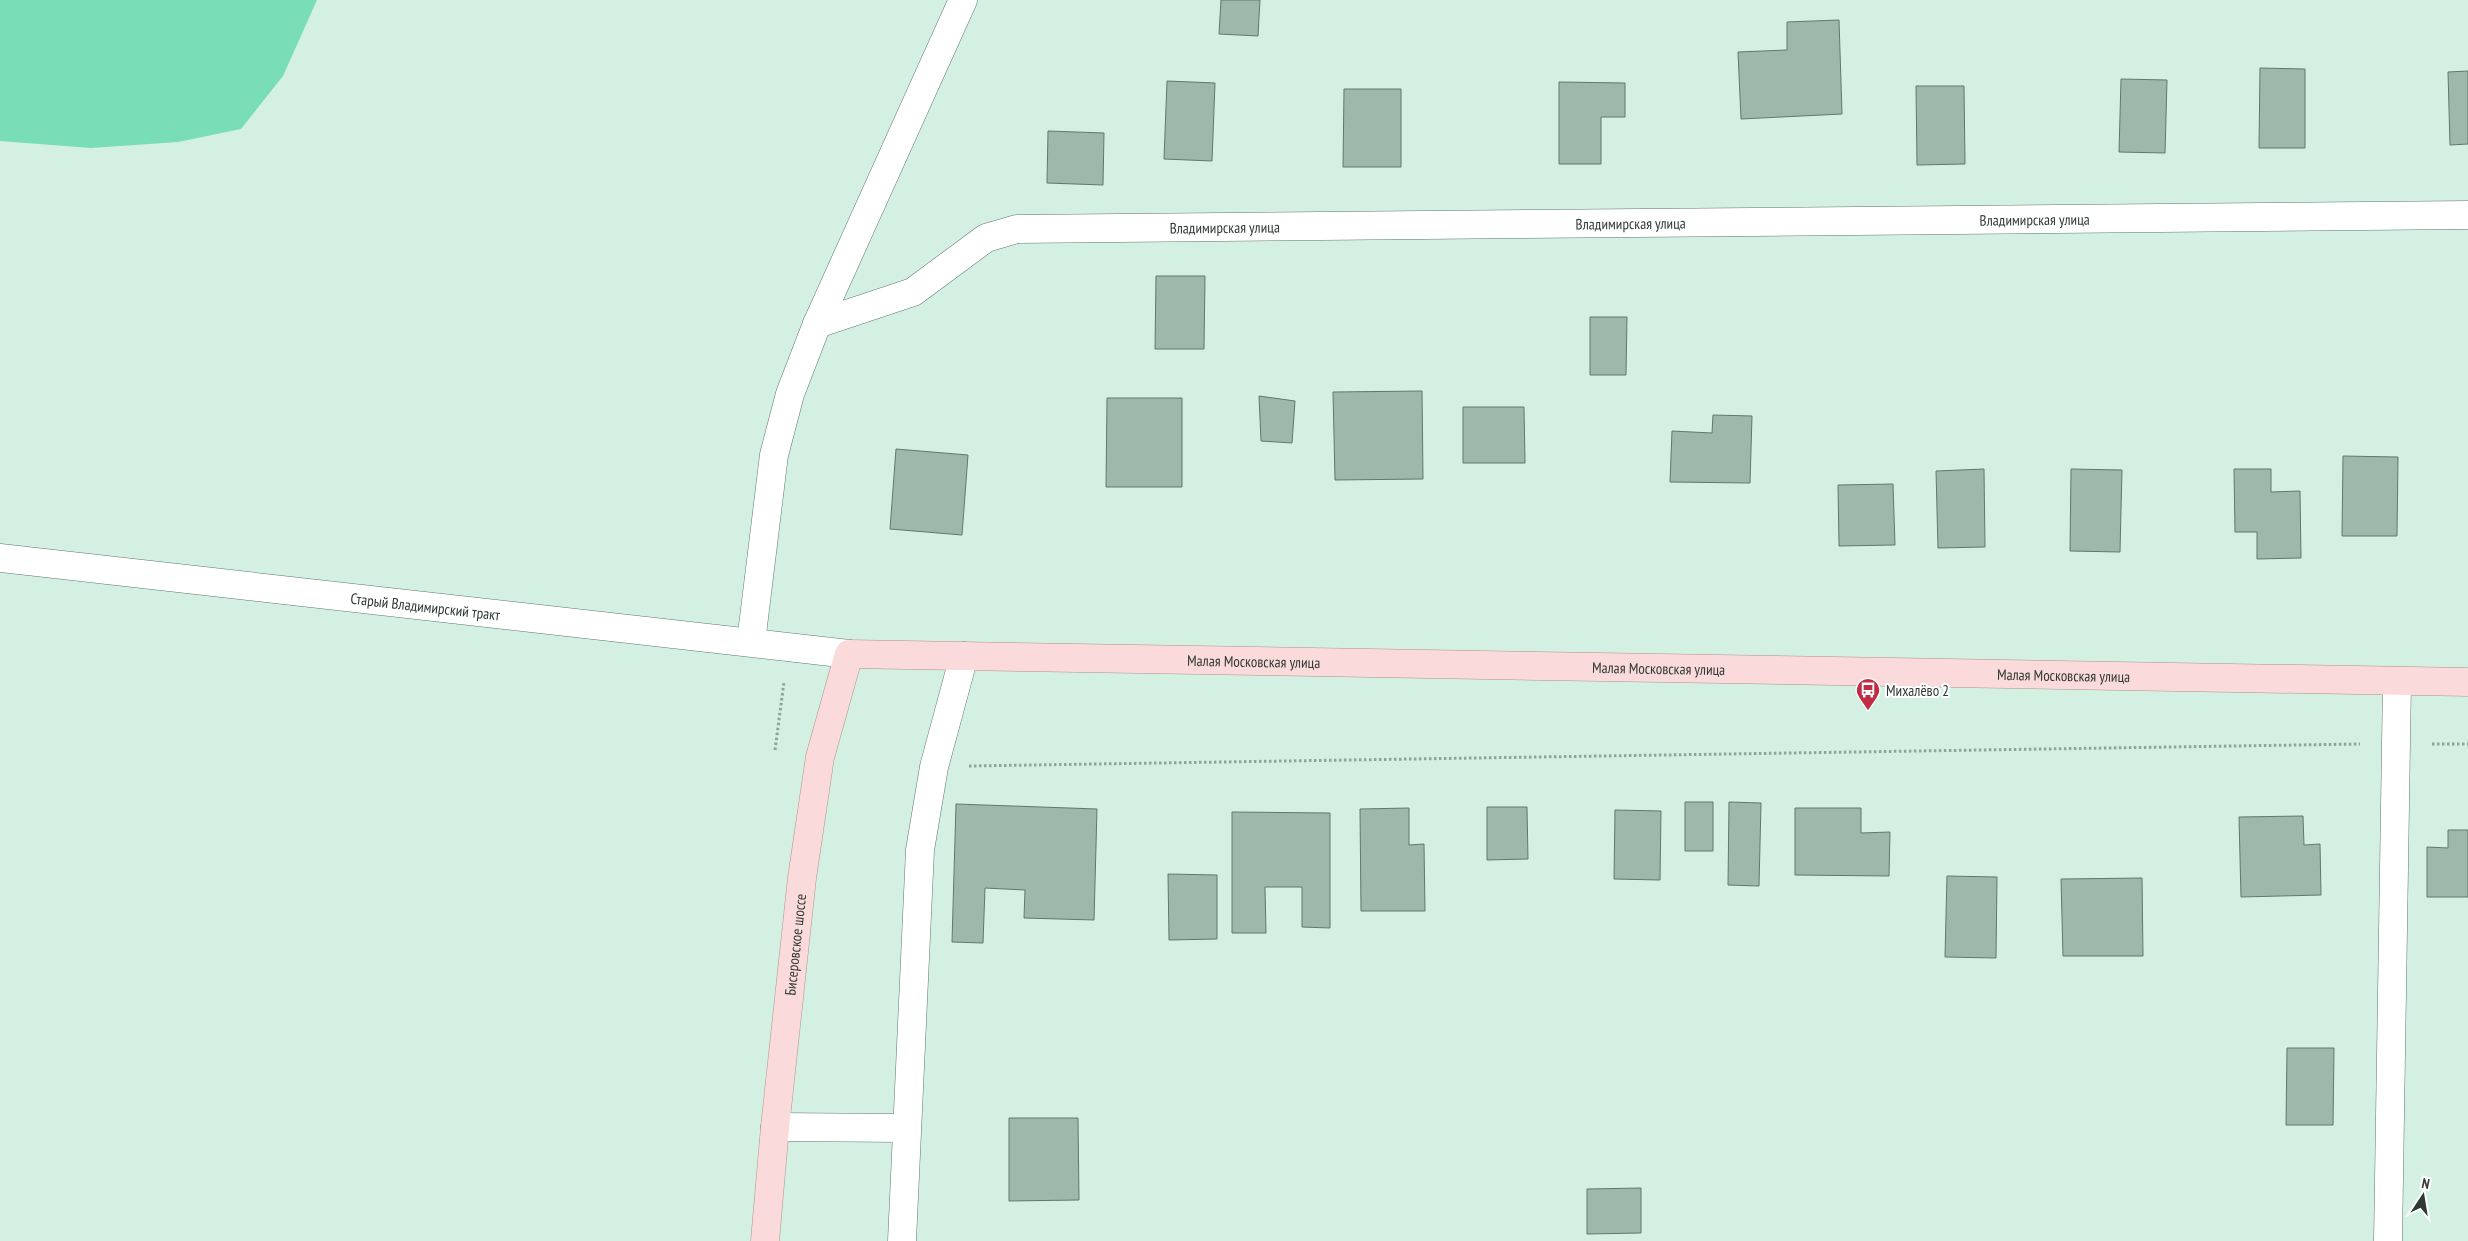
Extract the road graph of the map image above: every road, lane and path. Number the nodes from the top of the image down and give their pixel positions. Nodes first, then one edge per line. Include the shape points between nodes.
1 (963, 0) edge
2 (2468, 215) edge
3 (817, 324) junction
4 (0, 558) edge
5 (751, 642) junction
6 (850, 654) junction
7 (964, 656) junction
8 (2398, 682) junction
9 (2468, 682) edge
10 (2396, 743) junction
11 (2468, 744) edge
12 (934, 767) junction
13 (775, 1127) junction
14 (906, 1128) junction
15 (765, 1241) edge
16 (902, 1241) edge
17 (2388, 1241) edge

1 - 3 street
2 - 3 street, Владимирская улица via 1017,229 986,238 913,292
3 - 5 street via 790,394 774,455
4 - 5 street, Старый Владимирский тракт
5 - 6 street, Старый Владимирский тракт
6 - 7 main road, Малая Московская улица
6 - 13 main road, Бисеровское шоссе via 820,757 802,878
7 - 8 main road, Малая Московская улица
7 - 12 street
8 - 9 main road, Малая Московская улица
8 - 10 street
10 - 11 path
10 - 12 path
10 - 17 street
12 - 14 street via 920,850
13 - 14 street
13 - 15 main road, Бисеровское шоссе
14 - 16 street

